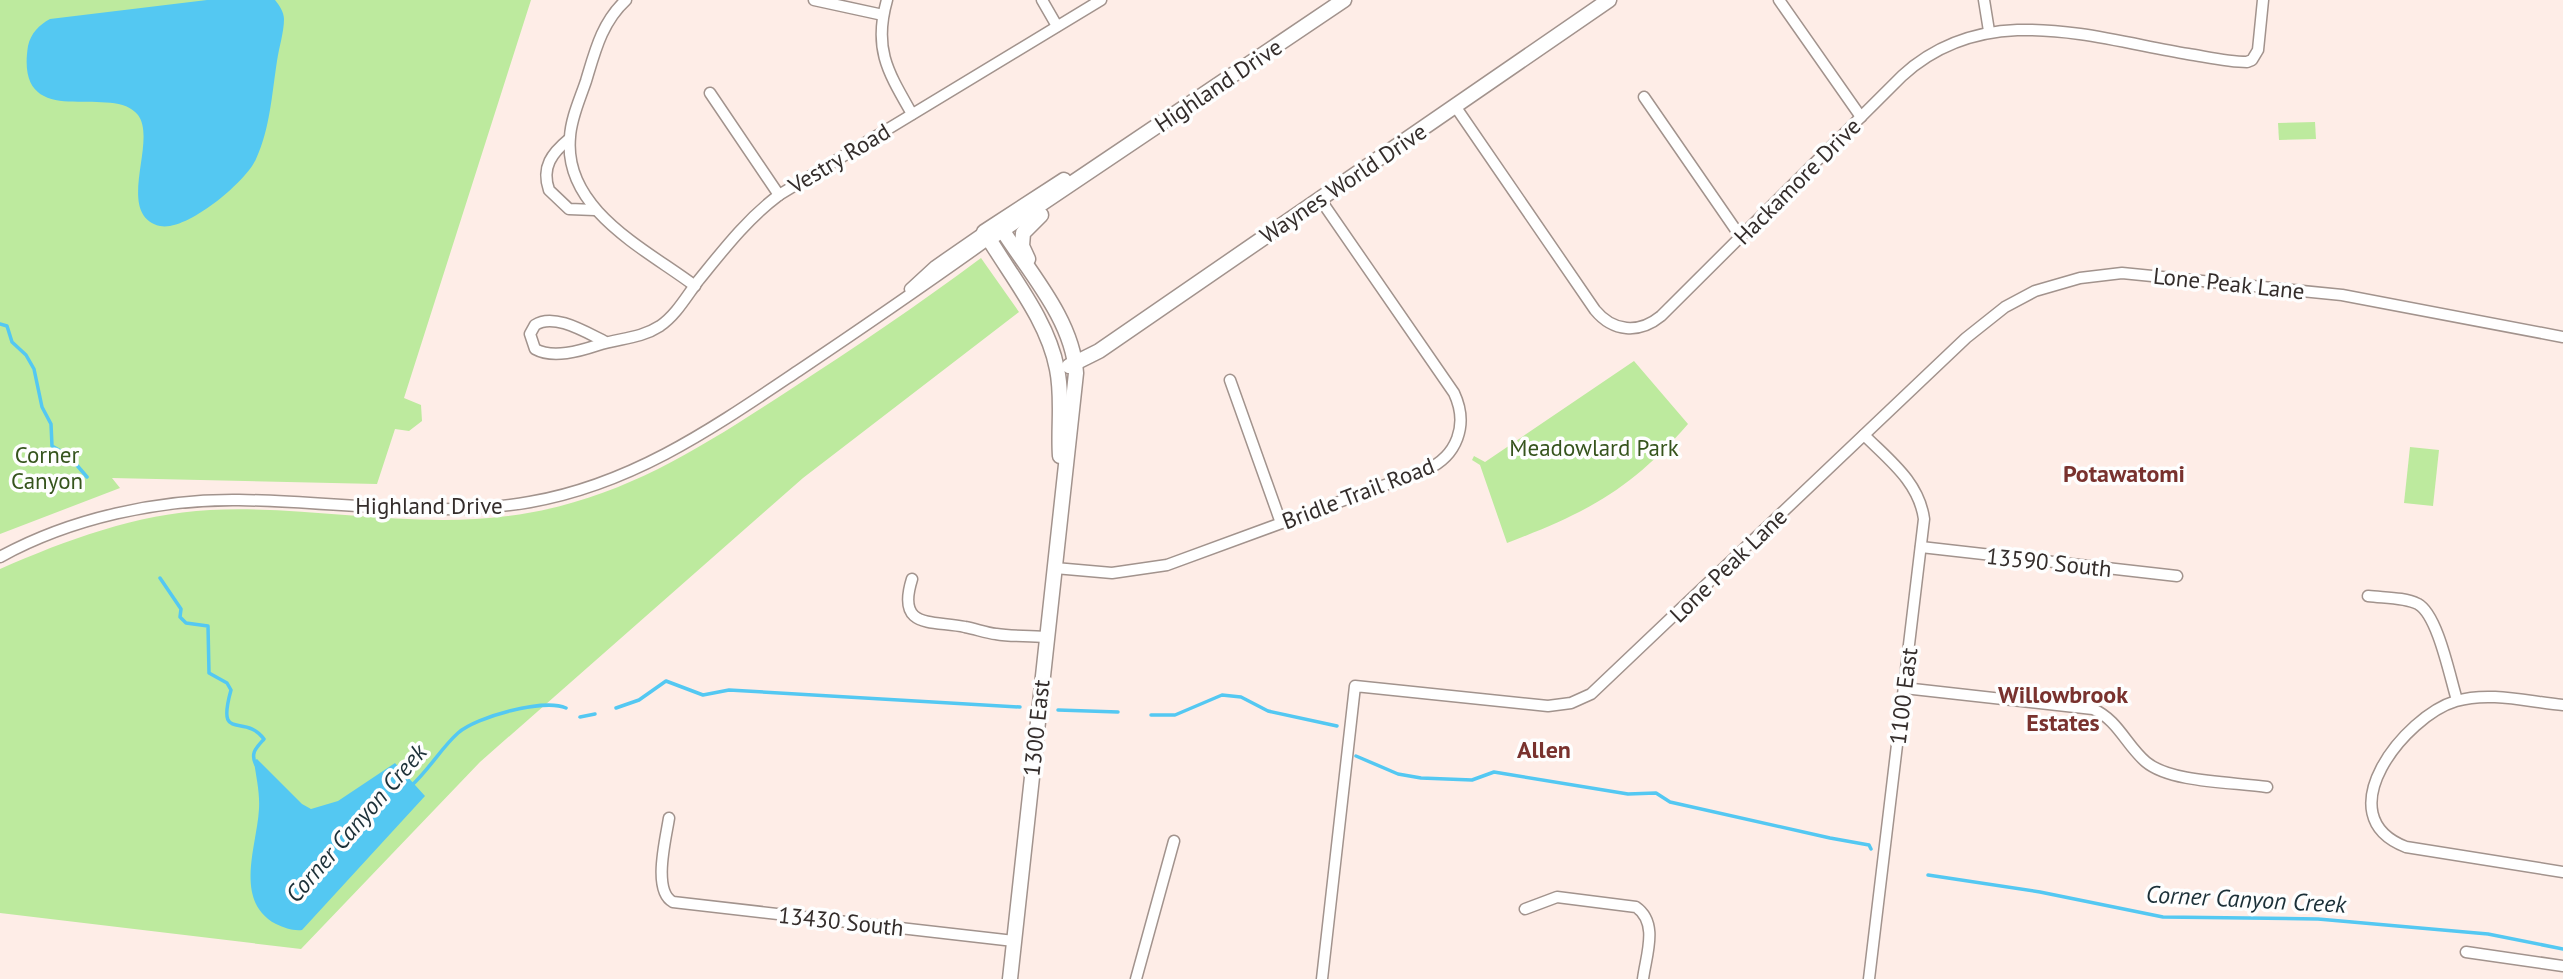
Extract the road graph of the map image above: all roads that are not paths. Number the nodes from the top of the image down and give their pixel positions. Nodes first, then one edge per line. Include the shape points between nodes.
1 (626, 0) edge
2 (814, 0) edge
3 (887, 0) edge
4 (1042, 0) edge
5 (1101, 0) edge
6 (1344, 0) edge
7 (1609, 0) edge
8 (1779, 0) edge
9 (1984, 0) edge
10 (2263, 0) edge
11 (883, 15) junction
12 (1058, 26) junction
13 (1989, 31) junction
14 (710, 93) dead end
15 (1644, 97) dead end
16 (1455, 106) junction
17 (912, 114) junction
18 (1861, 117) junction
19 (569, 139) junction
20 (1092, 171) junction
21 (779, 194) junction
22 (1321, 199) junction
23 (595, 210) junction
24 (1003, 231) junction
25 (987, 236) junction
26 (1741, 236) junction
27 (695, 286) junction
28 (1039, 288) junction
29 (2563, 337) edge
30 (606, 342) junction
31 (1055, 360) junction
32 (1076, 365) junction
33 (1230, 380) dead end
34 (1864, 435) junction
35 (1065, 478) junction
36 (1281, 523) junction
37 (1921, 547) junction
38 (0, 557) edge
39 (1055, 568) junction
40 (2177, 576) dead end
41 (912, 579) dead end
42 (2368, 596) dead end
43 (1045, 637) junction
44 (1904, 688) junction
45 (2457, 700) junction
46 (2563, 705) edge
47 (2267, 786) dead end
48 (669, 818) dead end
49 (1174, 841) dead end
50 (2563, 872) edge
51 (1525, 909) dead end
52 (1014, 941) junction
53 (2466, 952) dead end
54 (2563, 966) edge
55 (1010, 979) edge
56 (1136, 979) edge
57 (1322, 979) edge
58 (1643, 979) edge
59 (1869, 979) edge

1 - 19 street via 601,34
2 - 11 street
3 - 11 street
4 - 12 street
5 - 12 street, Vestry Road
6 - 20 main road, Highland Drive
7 - 16 main road, Waynes World Drive
8 - 18 street
9 - 13 street
10 - 13 street, Hackamore Drive via 2258,51 2252,60 2234,61 2037,29
11 - 17 street via 885,64
12 - 17 street, Vestry Road
13 - 18 street, Hackamore Drive via 1929,55
14 - 21 street
15 - 26 street
16 - 22 main road, Waynes World Drive
16 - 26 street, Hackamore Drive via 1595,310 1614,325 1636,328 1655,320
17 - 21 street, Vestry Road
18 - 26 street, Hackamore Drive
19 - 23 street via 576,179
19 - 23 street via 547,165 548,190 569,209
20 - 24 main road, Highland Drive
20 - 25 main road, Highland Drive via 1053,186
20 - 28 main road via 1023,233 1022,246
21 - 27 street, Vestry Road via 744,225
22 - 32 main road, Waynes World Drive
22 - 36 street, Bridle Trail Road via 1454,393 1460,430 1454,447 1434,467
23 - 27 street
24 - 25 main road, Highland Drive
24 - 28 main road, 1300 East
25 - 31 main road, 1300 East via 1045,331
25 - 38 street, Highland Drive via 935,266 897,305 687,444 584,490 527,503 463,509 238,500 159,506 76,526
27 - 30 street, Vestry Road via 659,327 634,338
28 - 32 main road, 1300 East via 1065,331
29 - 34 street, Lone Peak Lane via 2342,295 2108,274 2065,281 2027,295 1992,316
30 - 30 street, Vestry Road via 581,351 549,354 535,349 530,334 534,325 547,321
31 - 32 main road via 1063,366
31 - 35 main road, 1300 East
32 - 35 main road, 1300 East
33 - 36 street
34 - 37 street, 1100 East via 1918,494 1924,519
34 - 57 street, Lone Peak Lane via 1600,687 1581,699 1548,706 1355,686
35 - 39 main road, 1300 East
36 - 39 street, Bridle Trail Road via 1153,568 1112,573
37 - 40 street, 13590 South
37 - 44 street, 1100 East
39 - 43 main road, 1300 East
41 - 43 street via 908,603 922,622
42 - 45 street via 2406,600 2424,608 2433,622
43 - 52 main road, 1300 East
44 - 47 street via 2093,709 2113,721 2141,757 2163,772
44 - 59 street, 1100 East
45 - 46 street via 2483,697
45 - 50 street via 2430,714 2385,758 2372,792 2377,821 2397,843 2416,849
48 - 52 street, 13430 South via 661,883 668,900
49 - 56 street
51 - 58 street via 1557,897 1636,907 1650,926
52 - 55 main road, 1300 East
53 - 54 street

